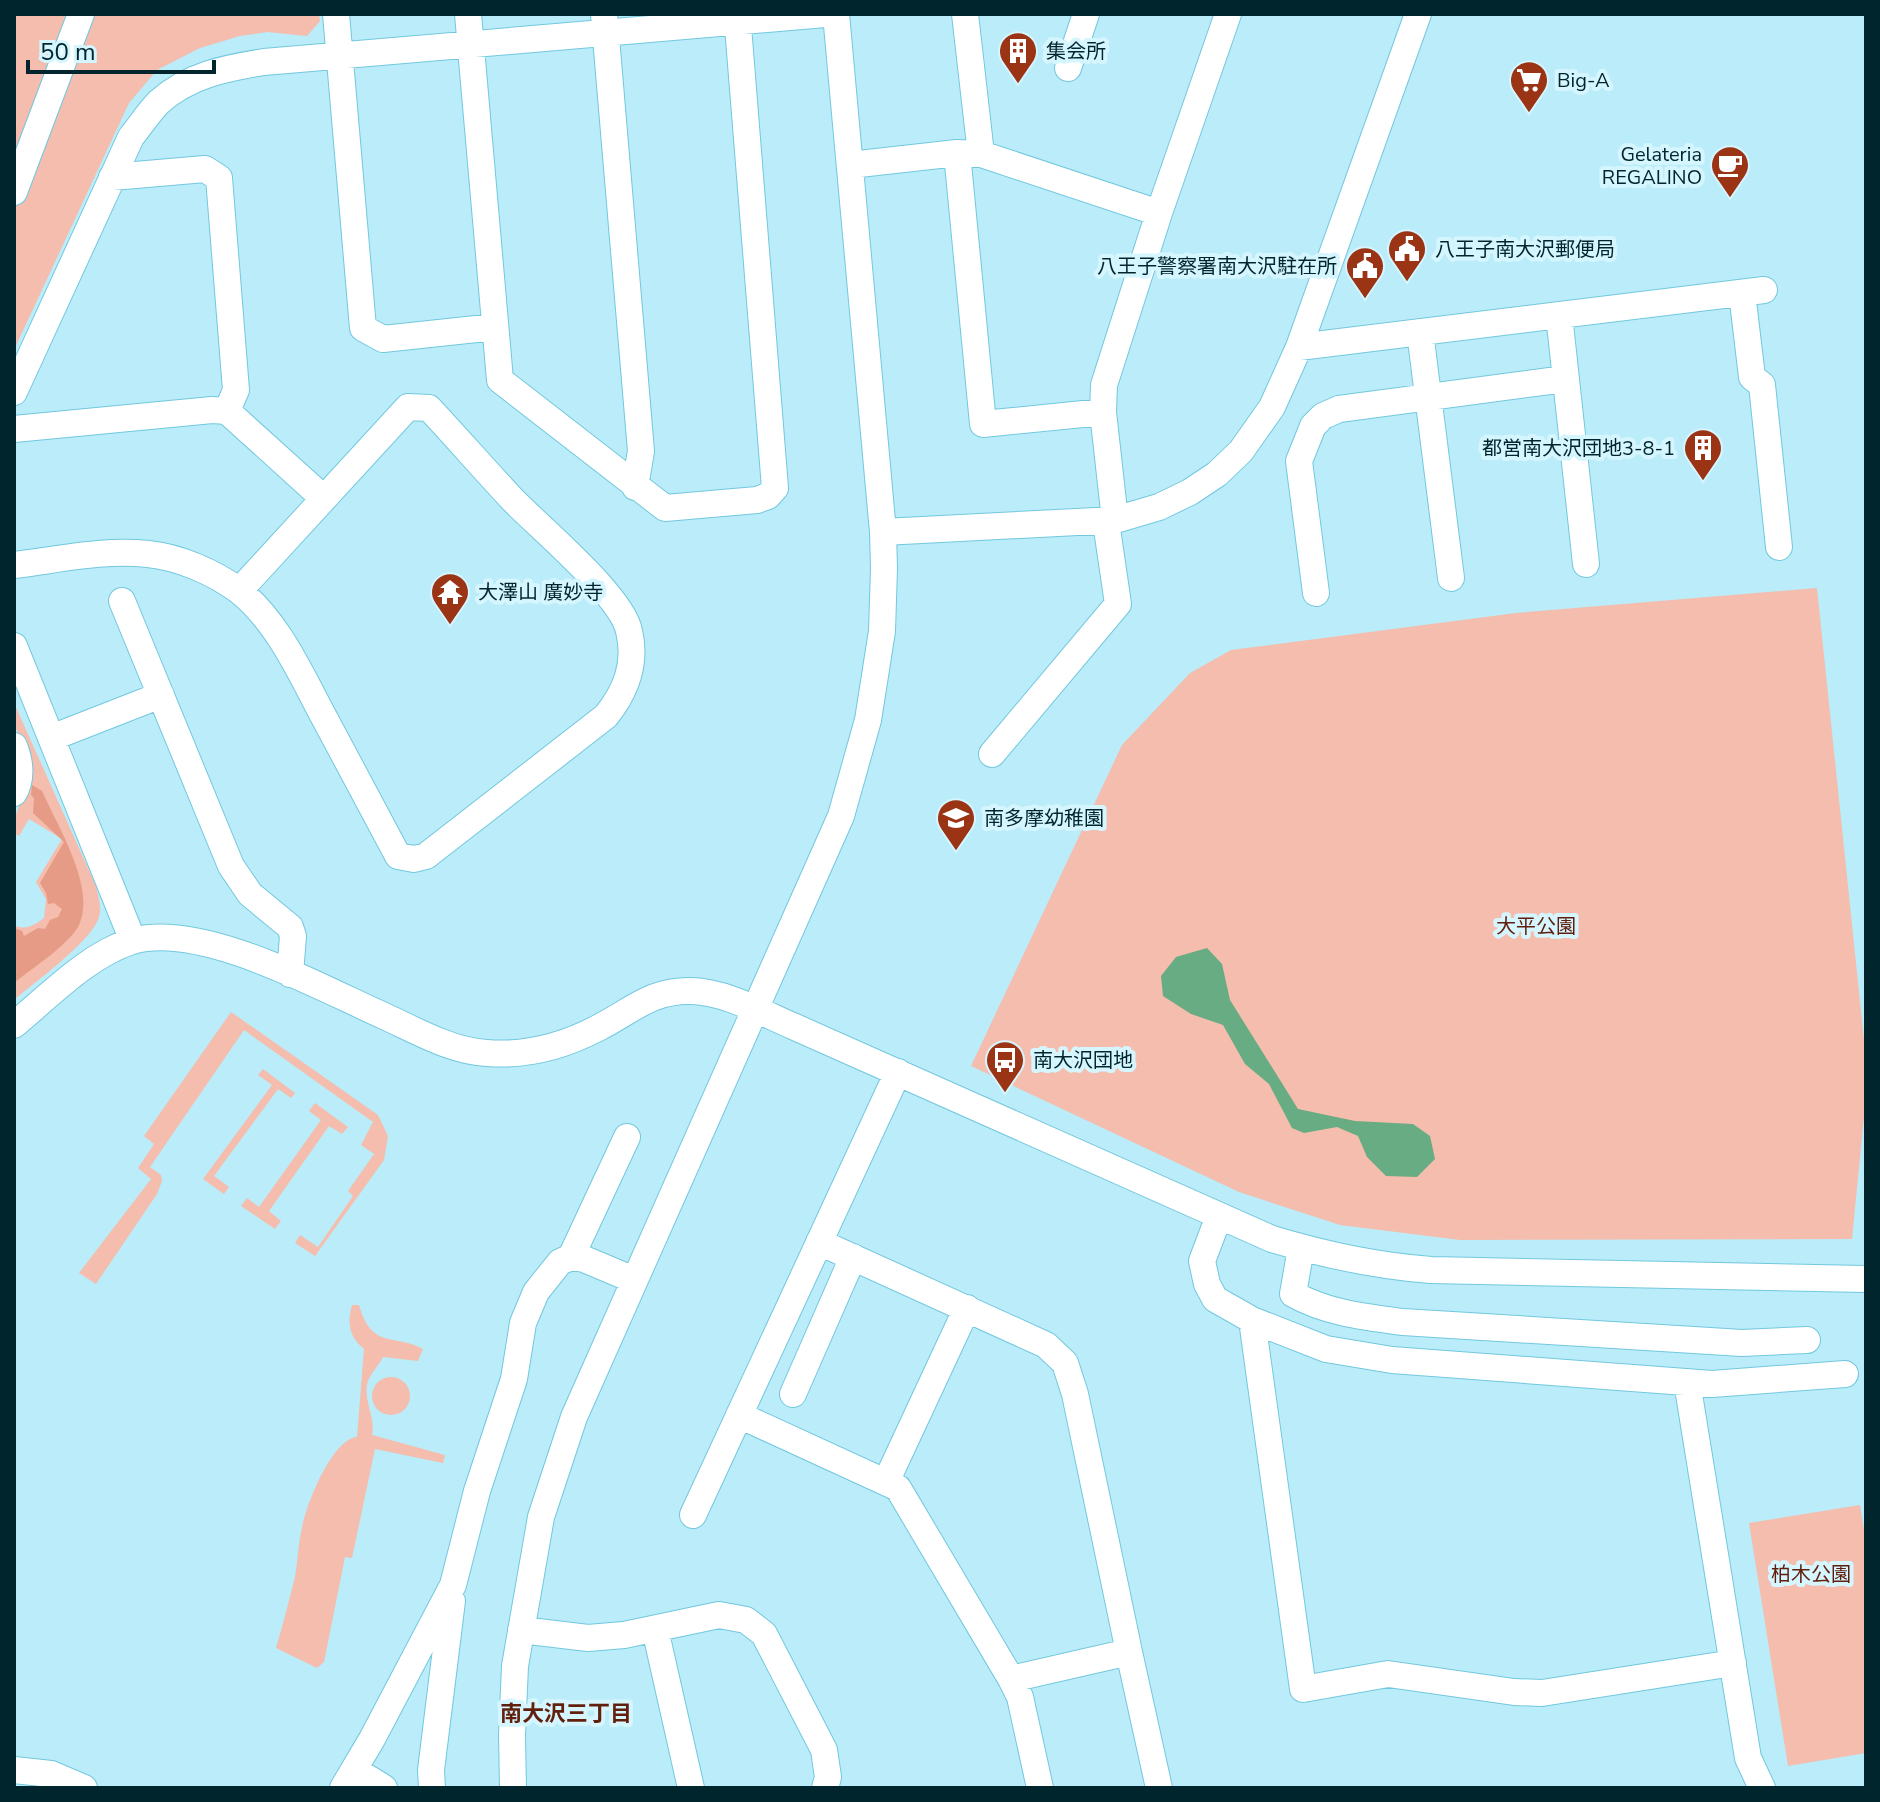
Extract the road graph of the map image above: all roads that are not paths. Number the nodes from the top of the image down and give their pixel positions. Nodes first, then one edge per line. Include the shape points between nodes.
1 (81, 14) edge
2 (336, 14) edge
3 (468, 14) edge
4 (825, 14) edge
5 (836, 14) edge
6 (965, 14) edge
7 (1086, 14) edge
8 (1228, 14) edge
9 (1418, 14) edge
10 (738, 18) edge
11 (605, 23) edge
12 (470, 44) junction
13 (339, 56) junction
14 (1068, 68) dead end
15 (969, 153) junction
16 (850, 165) junction
17 (112, 177) junction
18 (14, 192) edge
19 (1159, 213) junction
20 (1559, 315) junction
21 (495, 327) junction
22 (1420, 332) junction
23 (1299, 347) junction
24 (1565, 379) junction
25 (14, 392) edge
26 (1428, 397) junction
27 (227, 411) junction
28 (1103, 412) junction
29 (14, 429) edge
30 (635, 487) junction
31 (322, 497) junction
32 (1110, 521) junction
33 (883, 532) junction
34 (1779, 547) dead end
35 (1586, 564) dead end
36 (14, 565) edge
37 (1451, 578) dead end
38 (239, 591) junction
39 (1316, 593) dead end
40 (122, 601) dead end
41 (14, 646) edge
42 (161, 695) junction
43 (51, 738) junction
44 (14, 746) edge
45 (992, 754) dead end
46 (14, 793) edge
47 (133, 941) junction
48 (290, 974) junction
49 (755, 1010) junction
50 (14, 1025) edge
51 (898, 1072) junction
52 (627, 1137) dead end
53 (1219, 1216) junction
54 (819, 1242) junction
55 (1301, 1248) junction
56 (571, 1257) junction
57 (853, 1257) junction
58 (1866, 1279) edge
59 (634, 1280) junction
60 (967, 1308) junction
61 (1252, 1320) junction
62 (1807, 1340) dead end
63 (1845, 1374) dead end
64 (1687, 1382) junction
65 (739, 1415) junction
66 (775, 1431) junction
67 (886, 1482) junction
68 (693, 1515) dead end
69 (453, 1585) junction
70 (655, 1629) junction
71 (521, 1630) junction
72 (1129, 1652) junction
73 (1733, 1663) junction
74 (1011, 1679) junction
75 (14, 1770) edge
76 (349, 1779) edge
77 (37, 1781) edge
78 (84, 1788) edge
79 (384, 1788) edge
80 (432, 1788) edge
81 (513, 1788) edge
82 (691, 1788) edge
83 (825, 1788) edge
84 (1040, 1788) edge
85 (1159, 1788) edge
86 (1762, 1788) edge

1 - 18 street
2 - 13 street
3 - 12 street
4 - 10 street
5 - 16 street
6 - 15 street
7 - 14 street
8 - 19 street
9 - 23 street
10 - 11 street
10 - 30 street via 775,488 757,500 665,508
11 - 12 street
11 - 30 street via 641,451
12 - 13 street
12 - 21 street
13 - 17 street via 264,62 195,78 159,103 131,137
13 - 21 street via 363,328 383,339
15 - 16 street
15 - 19 street
15 - 28 street via 983,424
16 - 33 street
17 - 25 street
17 - 27 street via 205,169 219,178 236,390
19 - 28 street via 1104,385
20 - 22 street
20 - 24 street
20 - 34 street via 1753,292 1752,377 1762,385
21 - 30 street via 500,380
22 - 23 street
22 - 26 street
23 - 32 street via 1259,429 1217,474 1159,507
24 - 26 street
24 - 35 street
26 - 37 street
26 - 39 street via 1339,409 1313,426 1299,461
27 - 29 street
27 - 31 street
28 - 32 street
31 - 38 street
31 - 38 street via 408,407 429,408 618,605 629,630 632,657 619,700 606,716 426,856 404,859 292,657
32 - 33 street
32 - 45 street via 1118,604
33 - 49 street via 882,631 855,772 841,816
36 - 38 street via 148,554 191,565
40 - 42 street
41 - 43 street
42 - 43 street
42 - 48 street via 231,866 250,894 290,927
43 - 47 street
44 - 46 street via 20,769
47 - 48 street via 197,939
47 - 50 street via 94,961
48 - 49 street via 452,1046 487,1053 559,1045 627,1009 677,992 715,995
49 - 51 street
49 - 59 street
51 - 53 street
51 - 54 street
52 - 56 street
53 - 55 street
53 - 61 street via 1202,1261 1207,1284 1215,1299
54 - 57 street
54 - 65 street
55 - 58 street via 1365,1263 1431,1270
55 - 62 street via 1293,1294 1351,1316 1742,1343
56 - 59 street
56 - 69 street via 560,1262 529,1306 514,1379
57 - 60 street
57 - 66 street
59 - 71 street via 574,1417 541,1517
60 - 67 street
60 - 72 street via 1046,1345 1065,1363
61 - 64 street via 1350,1354
61 - 73 street via 1303,1689 1388,1674 1542,1693
63 - 64 street
64 - 73 street
65 - 66 street
65 - 68 street
66 - 67 street
67 - 74 street via 898,1488
69 - 76 street
69 - 80 street
70 - 71 street via 588,1638
70 - 82 street
70 - 83 street via 719,1615 746,1620 764,1634 824,1750
71 - 81 street via 512,1722
72 - 74 street
72 - 85 street
73 - 86 street via 1748,1758
74 - 84 street via 1020,1697
75 - 77 street
76 - 79 street
77 - 78 street via 68,1779

